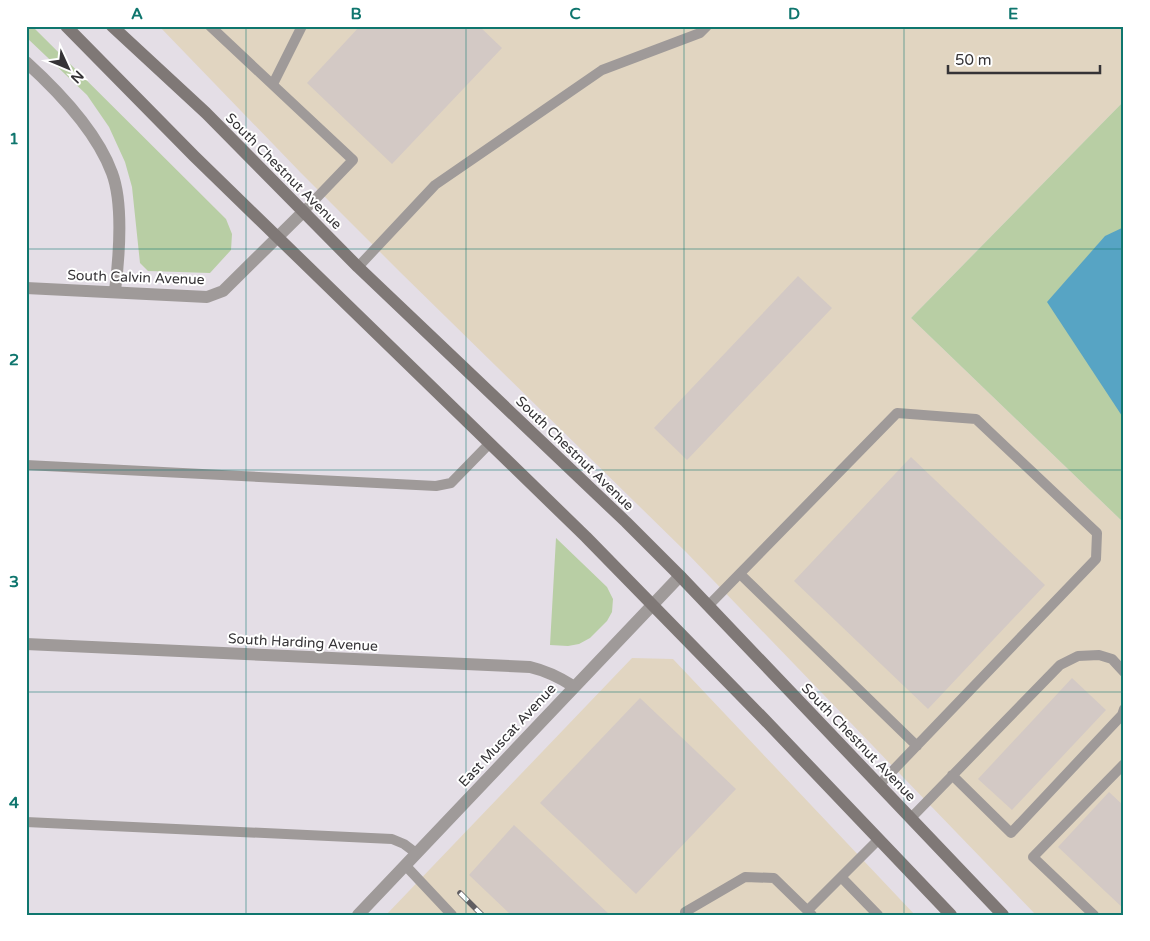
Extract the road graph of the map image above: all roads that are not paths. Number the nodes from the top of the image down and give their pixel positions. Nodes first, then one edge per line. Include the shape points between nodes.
1 (66, 26) edge
2 (112, 26) edge
3 (210, 26) edge
4 (302, 26) edge
5 (707, 26) edge
6 (26, 62) edge
7 (273, 84) junction
8 (303, 212) junction
9 (278, 237) junction
10 (358, 267) junction
11 (26, 288) edge
12 (115, 291) junction
13 (490, 443) junction
14 (26, 465) edge
15 (740, 574) junction
16 (680, 576) junction
17 (653, 604) junction
18 (708, 606) junction
19 (26, 644) edge
20 (1124, 672) edge
21 (573, 686) junction
22 (1124, 709) edge
23 (917, 746) junction
24 (1124, 764) edge
25 (952, 775) junction
26 (879, 785) junction
27 (911, 818) junction
28 (26, 822) edge
29 (879, 839) junction
30 (416, 853) junction
31 (405, 865) junction
32 (841, 877) junction
33 (685, 912) dead end
34 (810, 912) edge
35 (358, 915) edge
36 (452, 915) edge
37 (878, 915) edge
38 (951, 915) edge
39 (1003, 915) edge
40 (1094, 915) edge

1 - 9 main road
2 - 8 main road, South Chestnut Avenue via 206,114
3 - 7 lane
4 - 7 lane
5 - 10 lane via 700,33 602,70 435,185
6 - 12 street via 75,113 113,174 119,206
7 - 8 lane via 353,160
8 - 9 street, South Calvin Avenue
8 - 10 main road, South Chestnut Avenue
9 - 12 street, South Calvin Avenue via 223,291 207,296
9 - 13 main road
10 - 16 main road, South Chestnut Avenue
11 - 12 street, South Calvin Avenue
13 - 14 lane via 451,483 436,486
13 - 17 main road
15 - 18 lane
15 - 23 lane
15 - 23 lane via 897,413 976,419 1097,533 1096,559
16 - 17 street, East Muscat Avenue
16 - 18 main road, South Chestnut Avenue
17 - 21 street, East Muscat Avenue
17 - 29 main road
18 - 26 main road, South Chestnut Avenue
19 - 21 street, South Harding Avenue via 530,667 559,676
20 - 25 lane via 1112,660 1099,655 1078,656 1060,665
21 - 30 street, East Muscat Avenue
22 - 25 lane via 1122,715 1011,833
23 - 26 lane
24 - 40 lane via 1033,858
25 - 27 lane
26 - 27 main road, South Chestnut Avenue
27 - 39 main road, South Chestnut Avenue
28 - 30 lane via 392,839
29 - 32 lane
29 - 38 main road
30 - 31 street, East Muscat Avenue
31 - 35 street, East Muscat Avenue
31 - 36 lane
32 - 34 lane
32 - 37 lane
33 - 34 lane via 745,877 774,878

